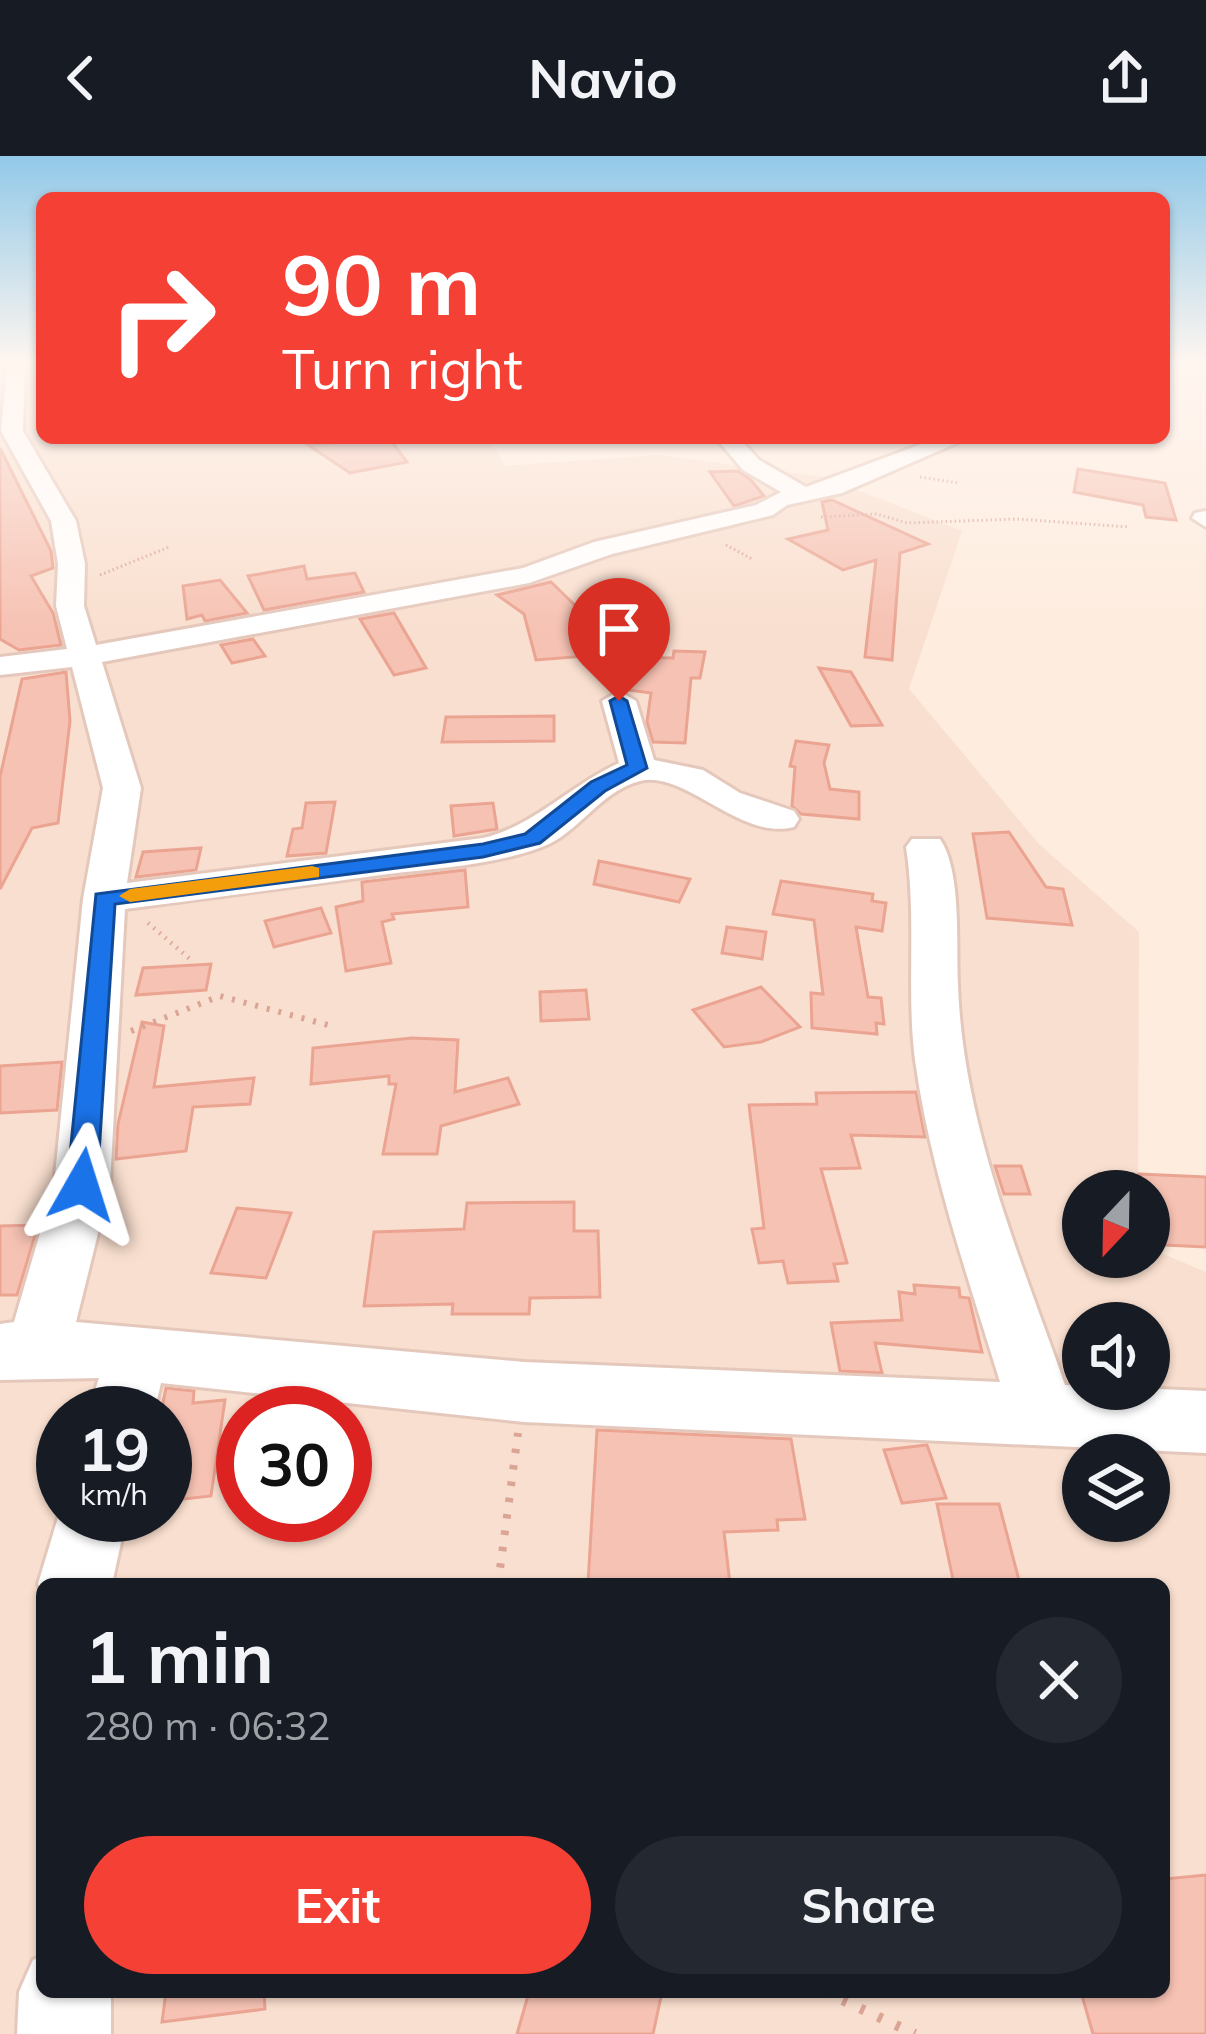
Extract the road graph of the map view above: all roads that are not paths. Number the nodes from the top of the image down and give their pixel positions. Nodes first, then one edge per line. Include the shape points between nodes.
1 (22, 454) edge
2 (740, 454) edge
3 (919, 454) edge
4 (801, 494) junction
5 (86, 656) junction
6 (0, 666) edge
7 (619, 701) dead end
8 (638, 768) junction
9 (780, 818) dead end
10 (926, 847) dead end
11 (104, 899) junction
12 (19, 1350) edge
13 (138, 1352) junction
14 (129, 1386) edge
15 (1041, 1411) junction
16 (1206, 1422) edge
17 (85, 1542) edge
18 (76, 1578) edge
19 (65, 1998) edge
20 (64, 2034) edge

1 - 5 street via 64,522 70,606
2 - 4 street
3 - 4 street
4 - 5 street via 529,574
5 - 6 street
5 - 11 street via 122,788
7 - 8 street
8 - 9 street via 690,778
8 - 11 street via 598,787 532,838 500,846
10 - 15 street via 935,883 940,1063
11 - 12 street via 82,1185
12 - 13 street
13 - 14 street
13 - 15 street via 524,1392
15 - 16 street
17 - 18 street
19 - 20 street

